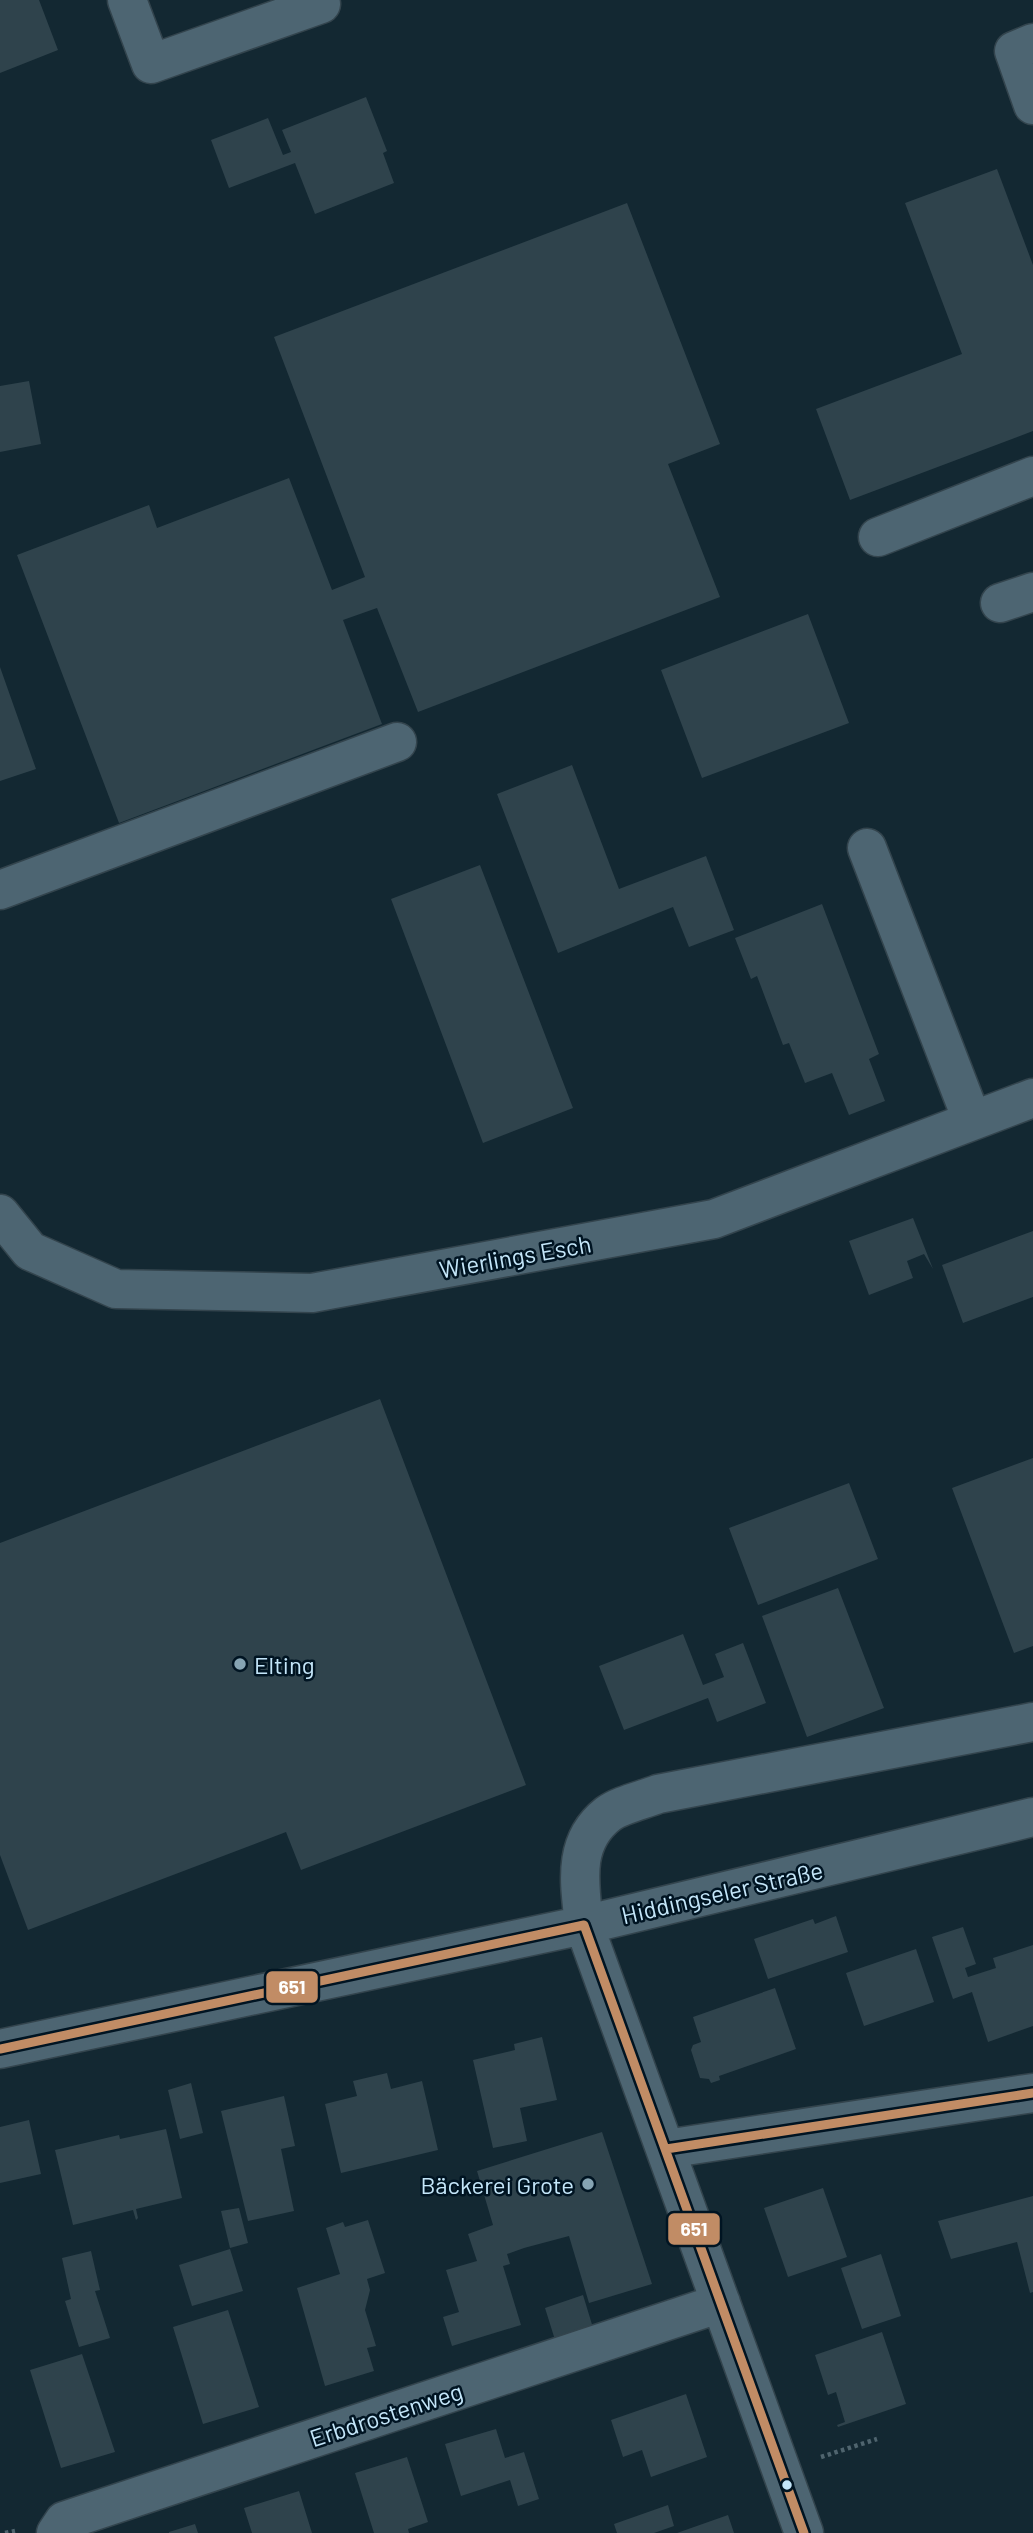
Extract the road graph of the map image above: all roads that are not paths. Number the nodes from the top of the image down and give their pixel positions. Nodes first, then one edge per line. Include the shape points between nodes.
1 (127, 0) edge
2 (319, 0) edge
3 (1033, 43) edge
4 (1033, 105) edge
5 (1033, 476) edge
6 (878, 537) dead end
7 (397, 742) dead end
8 (867, 848) dead end
9 (0, 890) edge
10 (1033, 1098) edge
11 (972, 1120) junction
12 (0, 1214) edge
13 (1033, 1722) edge
14 (1033, 1817) edge
15 (584, 1925) junction
16 (0, 2049) edge
17 (1033, 2093) edge
18 (666, 2149) junction
19 (721, 2303) junction
20 (56, 2533) edge
21 (803, 2533) edge

1 - 2 street via 152,64 321,4
3 - 4 street via 1014,51
5 - 6 street
7 - 9 street
8 - 11 street
10 - 11 street, Wierlings Esch
11 - 12 street, Wierlings Esch via 714,1219 312,1293 116,1289 30,1251
13 - 15 street via 658,1794 608,1814 584,1841 578,1872
14 - 15 street, Hiddingseler Straße
15 - 16 street, Hiddingseler Straße
15 - 18 street
17 - 18 street
18 - 19 street
19 - 20 street, Erbdrostenweg via 64,2521
19 - 21 street

